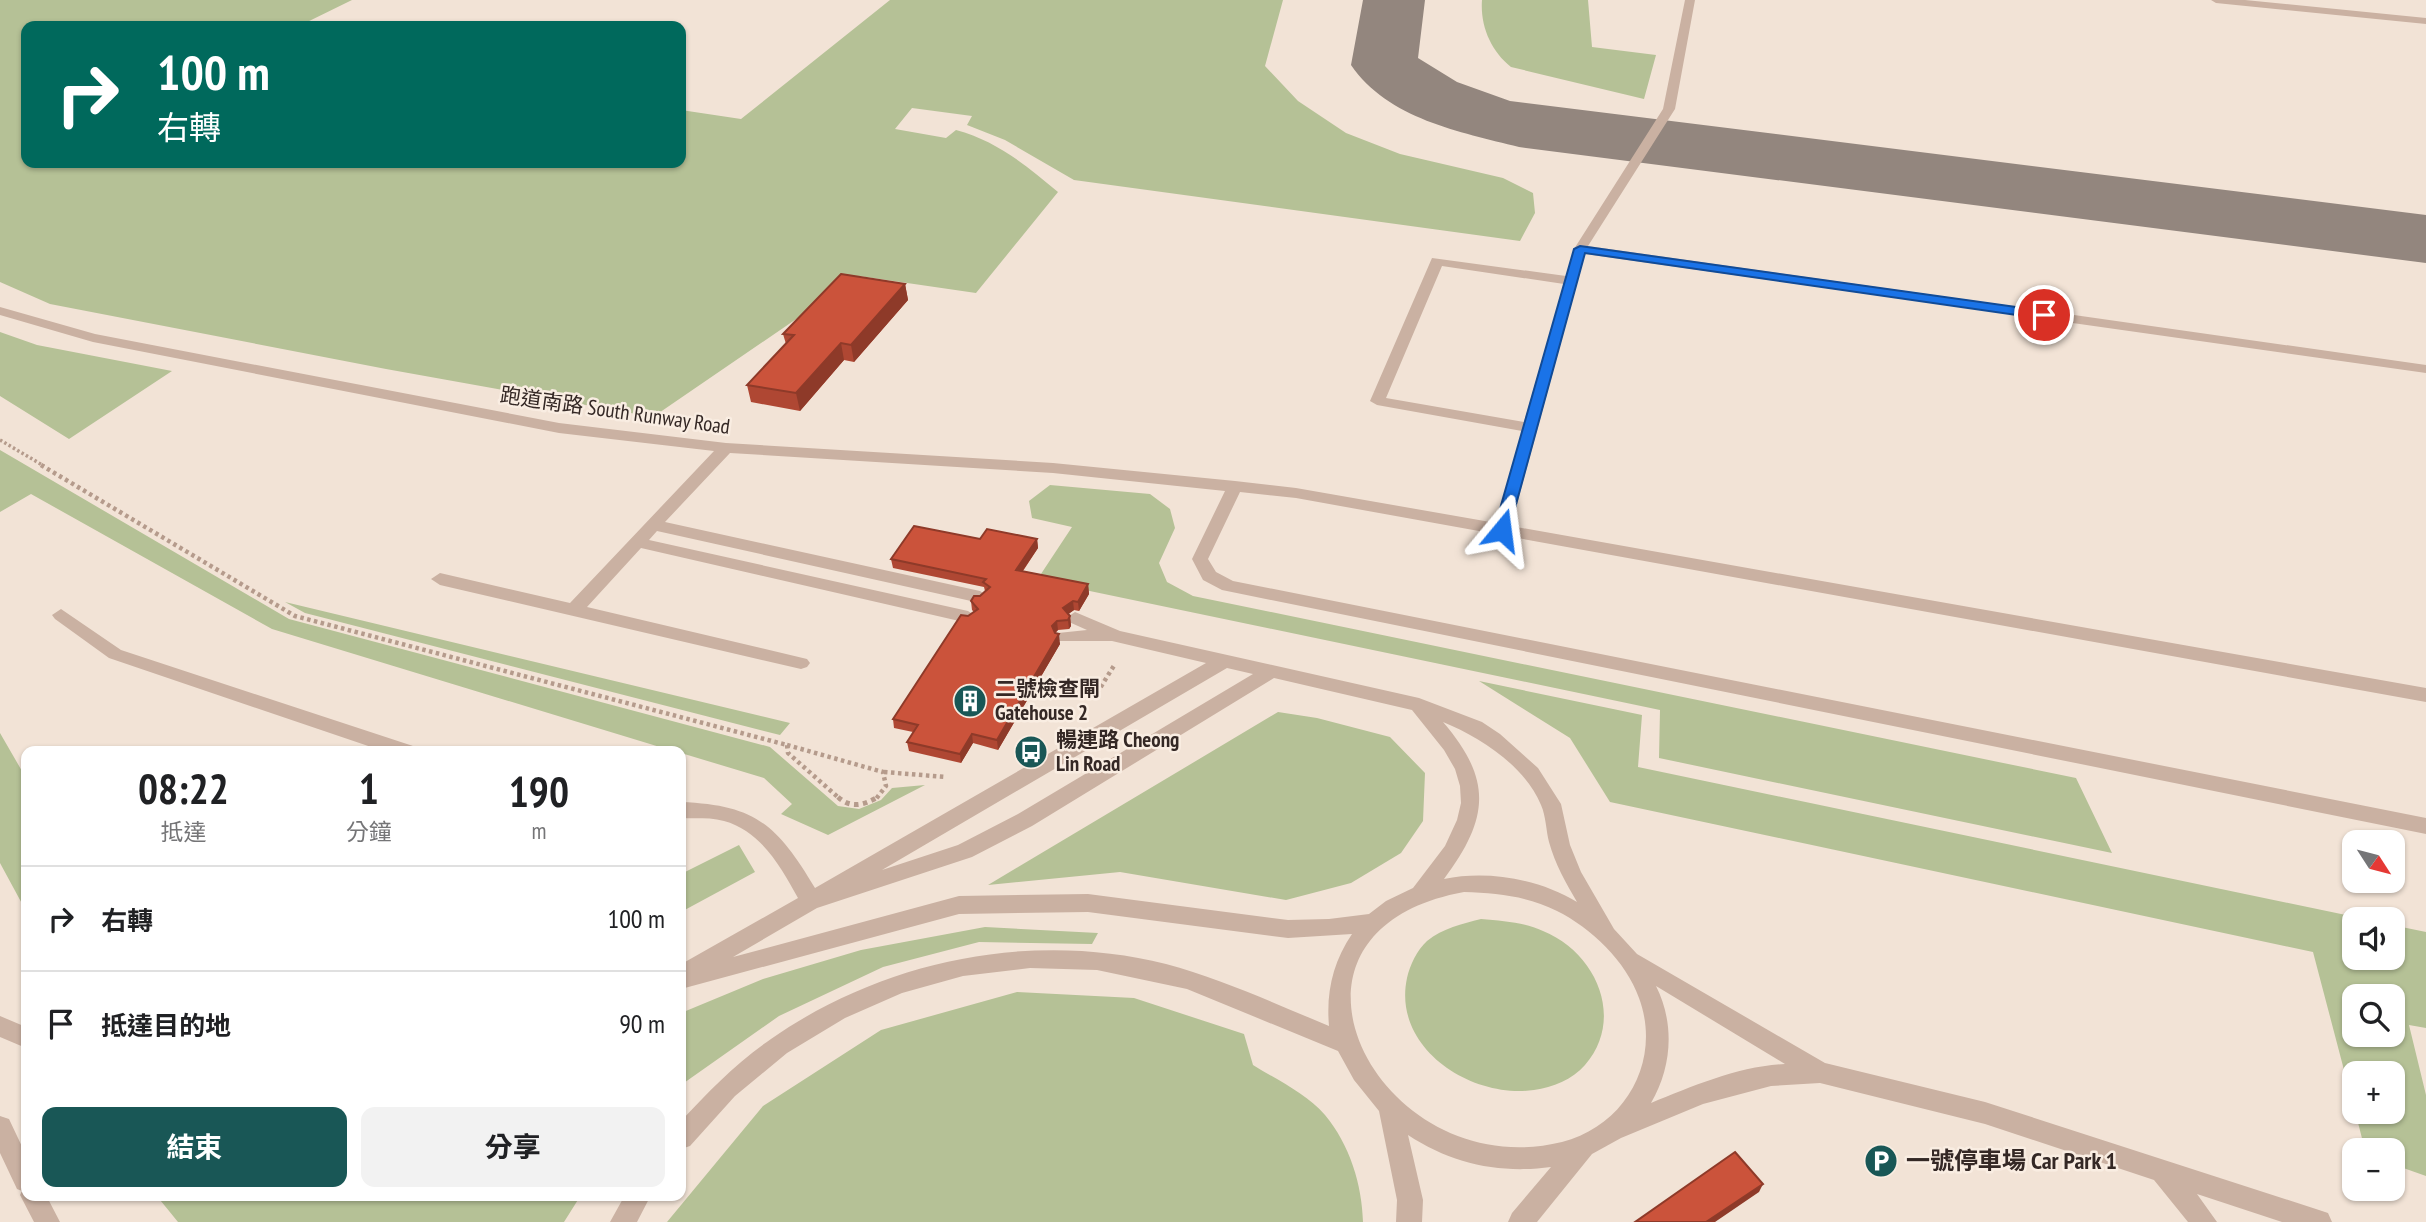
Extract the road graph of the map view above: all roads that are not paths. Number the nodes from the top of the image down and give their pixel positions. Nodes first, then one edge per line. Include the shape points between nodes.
1 (1690, 0) edge
2 (2216, 0) edge
3 (2426, 21) edge
4 (1580, 249) junction
5 (1571, 281) junction
6 (0, 311) edge
7 (2426, 369) edge
8 (1530, 428) junction
9 (726, 448) junction
10 (1235, 486) junction
11 (654, 525) junction
12 (1502, 530) junction
13 (637, 542) junction
14 (440, 579) dead end
15 (980, 597) edge
16 (574, 610) junction
17 (61, 615) dead end
18 (968, 617) edge
19 (1075, 618) dead end
20 (1115, 636) junction
21 (1065, 637) dead end
22 (1224, 661) junction
23 (800, 663) dead end
24 (1272, 671) junction
25 (2426, 695) edge
26 (1419, 705) junction
27 (391, 746) edge
28 (686, 811) edge
29 (2426, 826) edge
30 (1420, 894) junction
31 (811, 901) junction
32 (1374, 922) junction
33 (1609, 936) junction
34 (1631, 960) junction
35 (686, 975) edge
36 (686, 977) edge
37 (0, 1026) edge
38 (21, 1036) edge
39 (1346, 1044) junction
40 (1820, 1072) junction
41 (1390, 1105) junction
42 (0, 1128) edge
43 (1614, 1131) junction
44 (686, 1132) edge
45 (1582, 1149) junction
46 (2161, 1170) junction
47 (21, 1171) edge
48 (36, 1201) edge
49 (635, 1201) edge
50 (2282, 1215) edge
51 (47, 1222) edge
52 (623, 1222) edge
53 (1409, 1222) edge
54 (1521, 1222) edge
55 (2204, 1222) edge
56 (2319, 1222) edge

1 - 4 street via 1669,109
2 - 3 street
4 - 5 street
4 - 7 street
5 - 8 street
5 - 8 street via 1437,261 1377,401
6 - 9 street, 跑道南路 South Runway Road via 93,338 559,428
8 - 12 street
9 - 10 street, 跑道南路 South Runway Road via 1053,468
9 - 11 street
10 - 12 street, 跑道南路 South Runway Road
10 - 29 street via 1200,559 1209,576 1228,586
11 - 13 street
11 - 15 street
12 - 25 street, 跑道南路 South Runway Road
13 - 16 street
13 - 18 street
14 - 16 street
16 - 23 street
17 - 27 street via 115,654
19 - 20 street
20 - 21 street
20 - 22 street
22 - 24 street
22 - 31 street
24 - 26 street
24 - 31 street via 1025,820 965,851
26 - 30 street via 1458,755 1471,797 1457,844
26 - 33 street via 1493,738 1531,774 1550,804 1572,875
28 - 31 street via 730,815 761,830 785,856
30 - 32 street
30 - 33 street via 1464,884 1513,887 1562,903
31 - 35 street
32 - 36 street via 1288,929 1088,903 959,905
32 - 39 street via 1357,942 1340,989
33 - 34 street
34 - 40 street
34 - 43 street via 1656,1014 1659,1044 1653,1075 1638,1106
37 - 38 street
39 - 41 street via 1365,1077
39 - 44 street via 1164,973 1076,958 989,961 885,990 797,1033 720,1093
40 - 43 street via 1771,1075 1700,1094
40 - 46 street via 1985,1113
41 - 45 street via 1414,1128 1472,1153 1510,1160
41 - 53 street via 1410,1200
42 - 47 street
43 - 45 street
45 - 54 street
46 - 50 street
46 - 55 street
48 - 51 street
49 - 52 street
50 - 56 street

